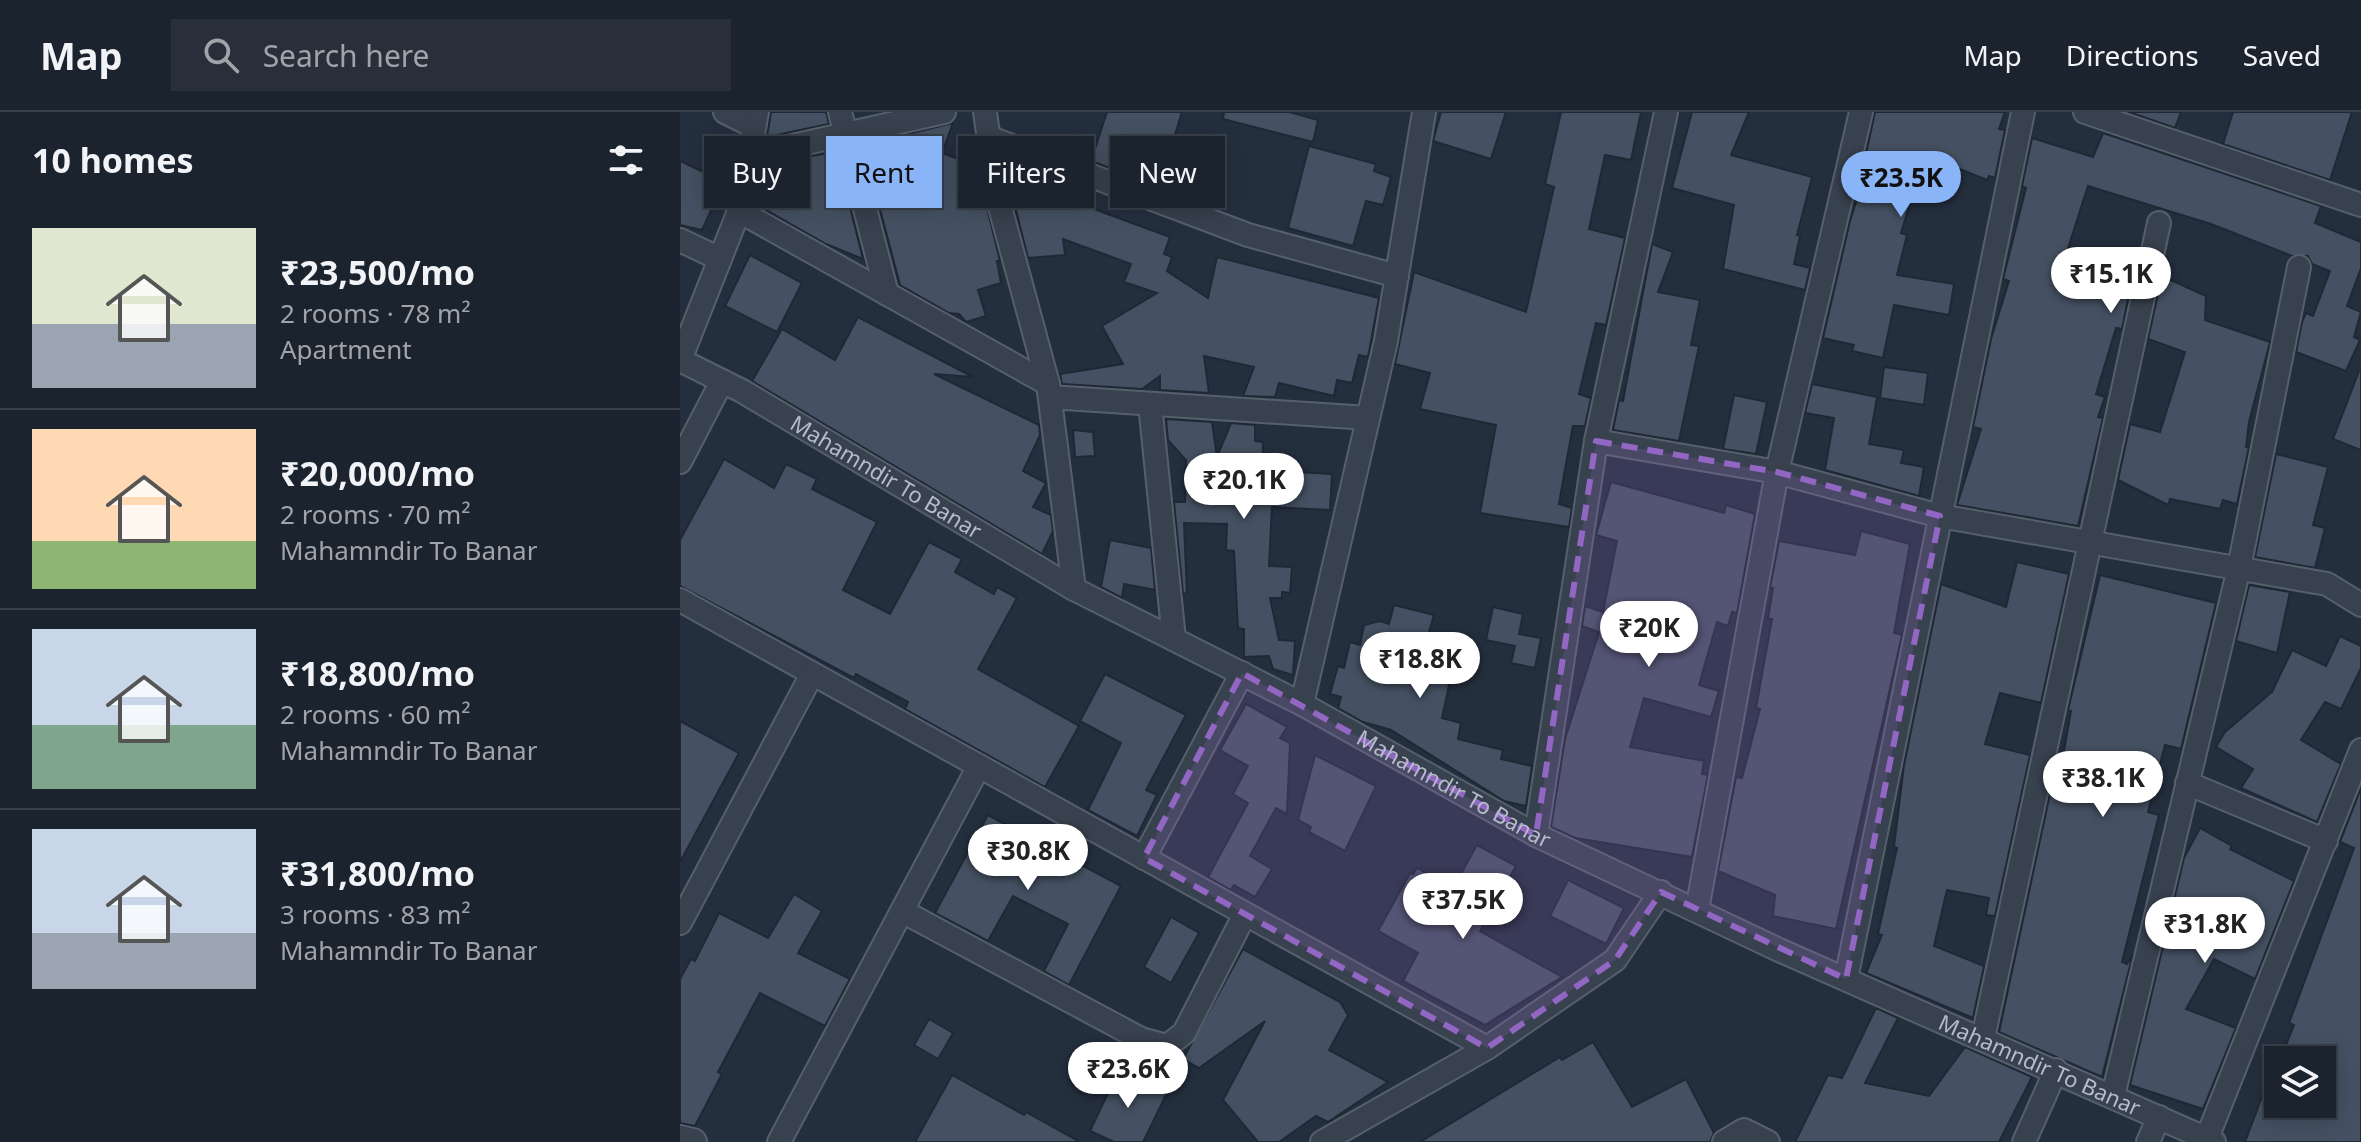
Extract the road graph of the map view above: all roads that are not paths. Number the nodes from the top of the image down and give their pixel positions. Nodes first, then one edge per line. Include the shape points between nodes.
1 (725, 112) edge
2 (840, 112) edge
3 (944, 112) edge
4 (985, 112) edge
5 (1424, 112) edge
6 (1666, 112) edge
7 (1861, 112) edge
8 (2023, 112) edge
9 (2085, 112) edge
10 (755, 119) edge
11 (845, 136) joint
12 (988, 136) edge
13 (1094, 177) edge
14 (2361, 205) edge
15 (739, 208) edge
16 (864, 208) edge
17 (1000, 208) edge
18 (739, 211) junction
19 (2159, 223) dead end
20 (680, 240) edge
21 (720, 259) junction
22 (2299, 267) dead end
23 (1397, 276) junction
24 (887, 294) junction
25 (680, 360) edge
26 (722, 381) junction
27 (1049, 390) junction
28 (1150, 404) junction
29 (1368, 418) junction
30 (1596, 441) junction
31 (680, 462) edge
32 (1777, 472) junction
33 (1940, 516) junction
34 (2091, 543) junction
35 (2239, 568) junction
36 (1074, 589) junction
37 (680, 600) edge
38 (2361, 605) edge
39 (1174, 639) junction
40 (1242, 673) junction
41 (812, 674) junction
42 (1302, 704) junction
43 (2361, 750) edge
44 (979, 766) junction
45 (2187, 783) junction
46 (1536, 835) junction
47 (2326, 841) junction
48 (1144, 858) junction
49 (1661, 892) junction
50 (1697, 910) junction
51 (902, 911) junction
52 (1245, 914) junction
53 (681, 920) edge
54 (1846, 979) junction
55 (1983, 1038) junction
56 (1487, 1048) junction
57 (2056, 1070) junction
58 (2113, 1096) junction
59 (2159, 1117) junction
60 (680, 1139) edge
61 (2210, 1140) edge
62 (693, 1142) edge
63 (779, 1142) edge
64 (1322, 1142) edge
65 (1724, 1142) edge
66 (1768, 1142) edge
67 (2024, 1142) edge
68 (2148, 1142) edge

1 - 10 street
2 - 11 street
3 - 11 street
4 - 12 street
5 - 23 street
6 - 30 street
7 - 32 street
8 - 33 street
9 - 14 street
13 - 23 street via 1248,235
15 - 18 street
16 - 24 street
17 - 27 street
18 - 21 street
18 - 24 street
19 - 34 street
20 - 21 street
21 - 25 street
22 - 35 street
23 - 29 street
24 - 27 street
25 - 26 street, Mahamndir To Banar
26 - 31 street
26 - 36 street, Mahamndir To Banar
27 - 28 street
27 - 36 street
28 - 29 street
28 - 39 street
29 - 42 street
30 - 32 street
30 - 46 street
32 - 33 street
32 - 50 street
33 - 34 street
33 - 54 street
34 - 35 street
34 - 55 street
35 - 38 street via 2327,584
35 - 45 street
36 - 39 street, Mahamndir To Banar
37 - 41 street
39 - 40 street, Mahamndir To Banar
40 - 42 street, Mahamndir To Banar
40 - 48 street
41 - 44 street
41 - 53 street
42 - 46 street, Mahamndir To Banar
43 - 47 street
44 - 48 street
44 - 51 street
45 - 47 street
45 - 58 street
46 - 49 street, Mahamndir To Banar
47 - 61 street
48 - 52 street
49 - 50 street, Mahamndir To Banar
49 - 56 street via 1615,960
50 - 54 street, Mahamndir To Banar
51 - 52 street via 1141,1039 1167,1046 1184,1033
51 - 63 street
52 - 56 street
54 - 55 street, Mahamndir To Banar
55 - 57 street, Mahamndir To Banar
56 - 64 street
57 - 58 street, Mahamndir To Banar
57 - 67 street
58 - 59 street, Mahamndir To Banar
59 - 61 street, Mahamndir To Banar
59 - 68 street
60 - 62 street
65 - 66 street via 1744,1130

